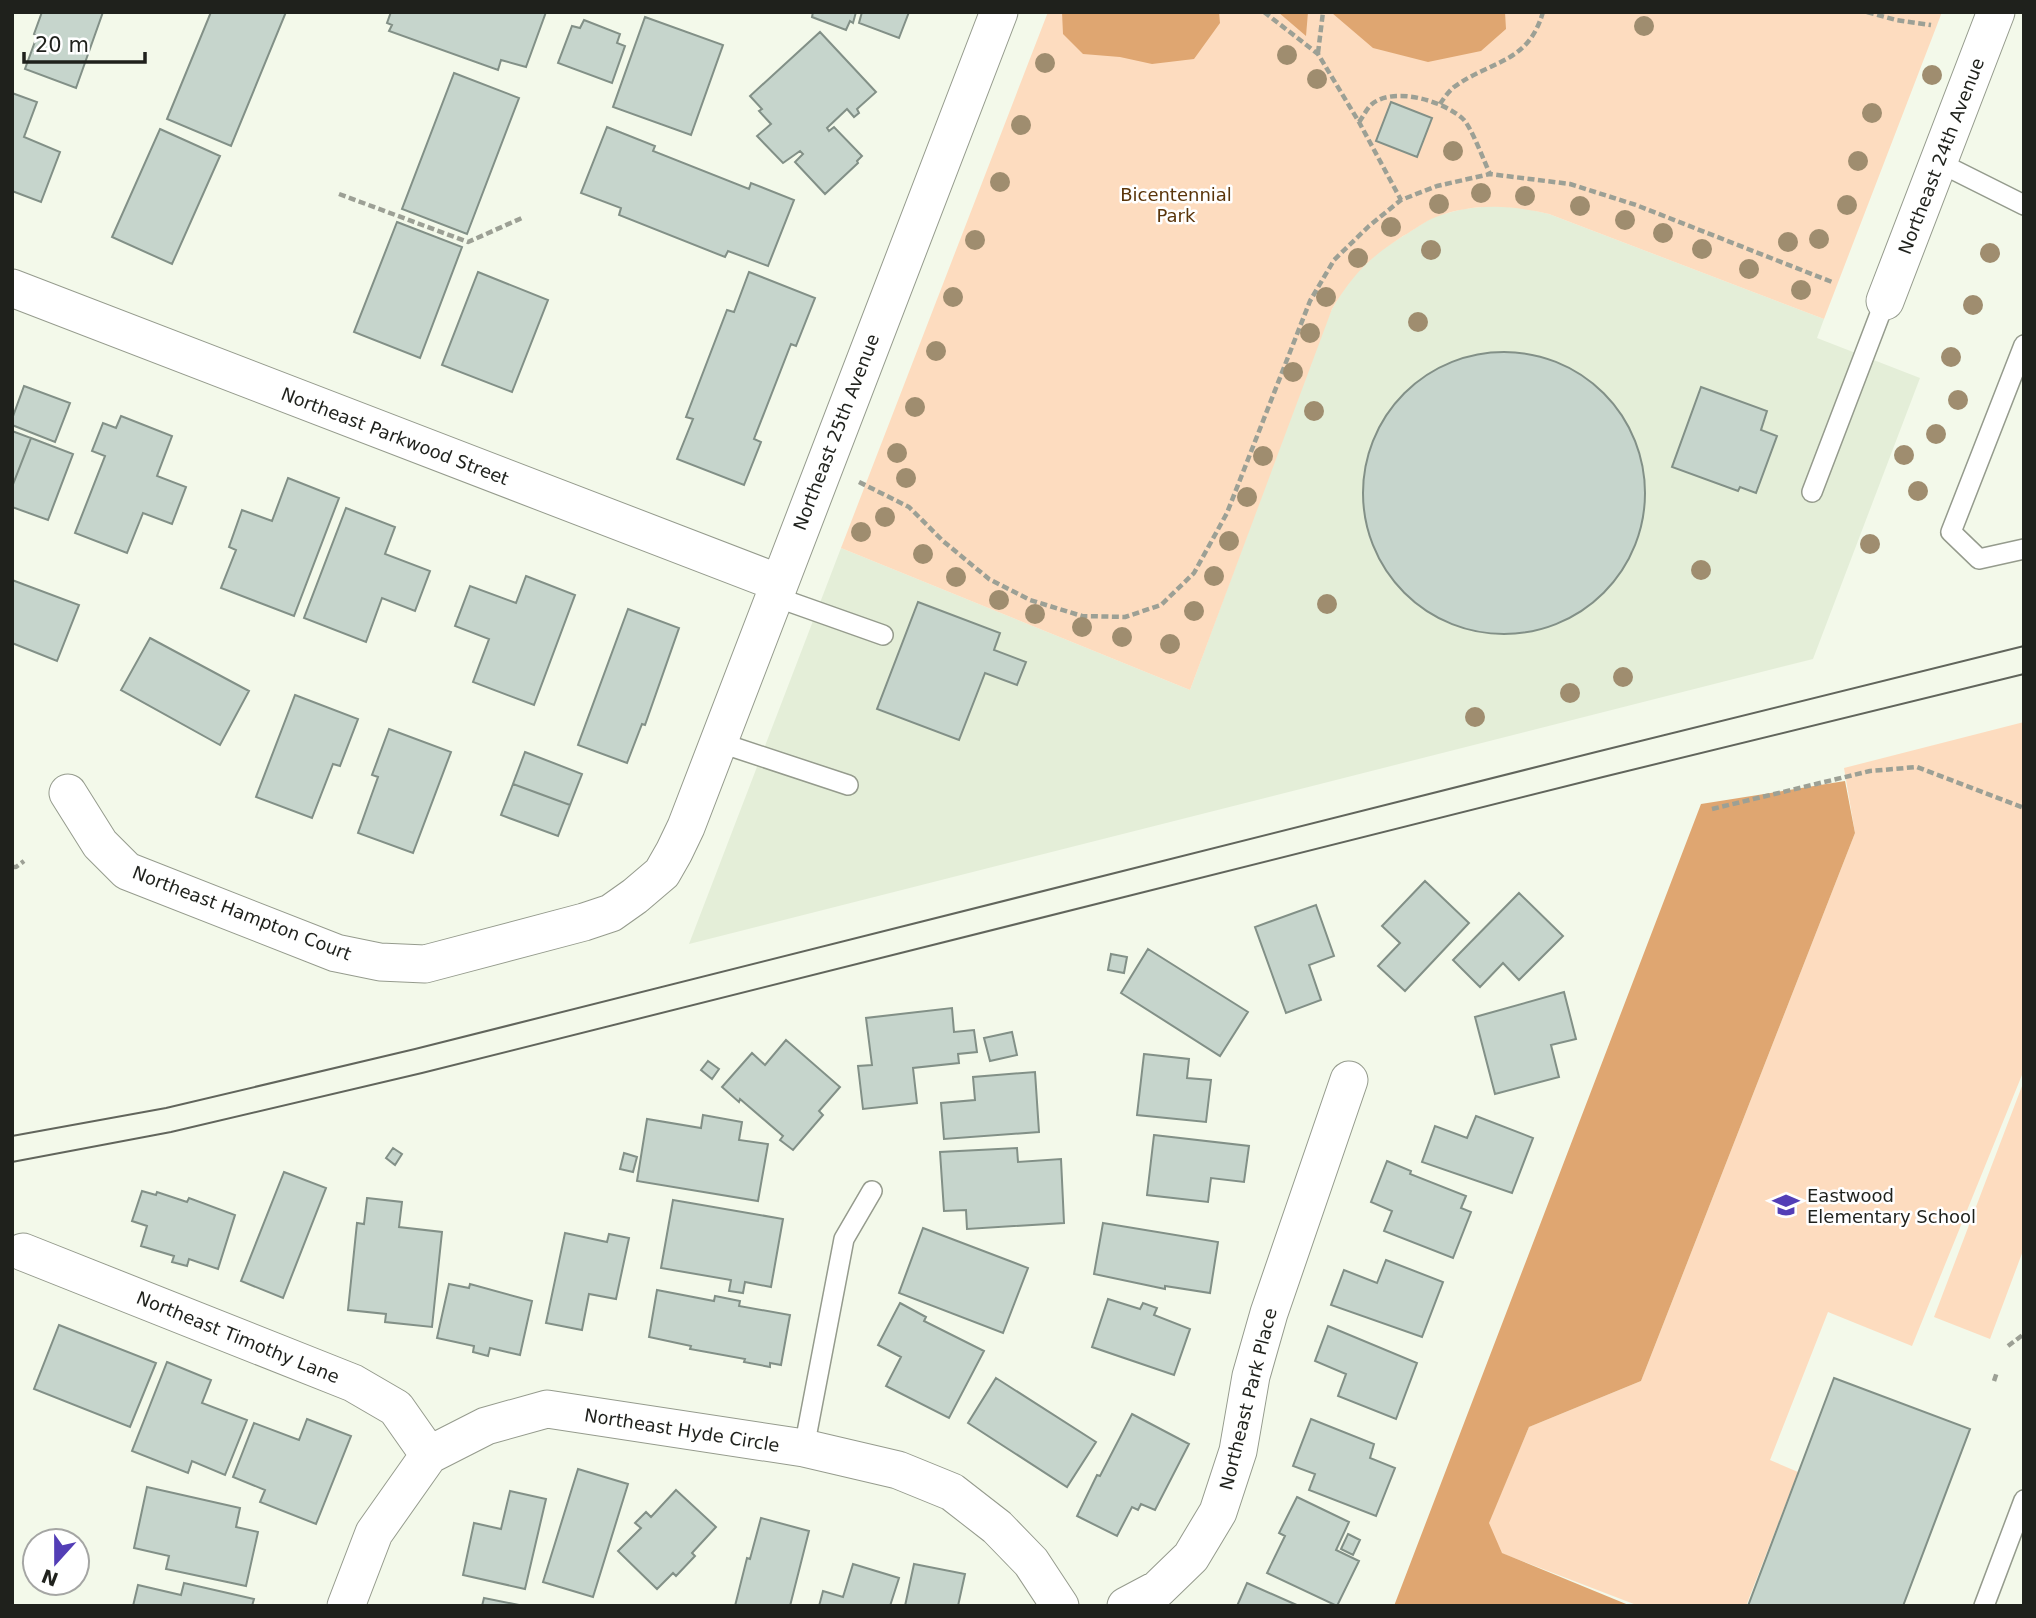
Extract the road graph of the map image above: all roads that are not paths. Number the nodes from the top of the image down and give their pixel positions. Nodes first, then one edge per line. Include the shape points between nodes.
1 (999, 12) edge
2 (1996, 12) edge
3 (1938, 162) junction
4 (2024, 205) edge
5 (12, 288) edge
6 (1885, 300) joint
7 (2024, 345) edge
8 (1812, 492) dead end
9 (2024, 549) edge
10 (776, 589) junction
11 (883, 635) dead end
12 (718, 742) junction
13 (848, 785) dead end
14 (68, 793) dead end
15 (674, 852) joint
16 (1349, 1080) dead end
17 (872, 1191) dead end
18 (23, 1252) dead end
19 (804, 1448) junction
20 (429, 1455) junction
21 (2024, 1500) edge
22 (346, 1606) edge
23 (1060, 1606) edge
24 (1126, 1606) edge
25 (1983, 1606) edge

1 - 10 street, Northeast 25th Avenue
2 - 3 street, Northeast 24th Avenue
3 - 4 lane
3 - 6 street, Northeast 24th Avenue
5 - 10 street, Northeast Parkwood Street
6 - 8 lane
7 - 9 lane via 1951,532 1979,559
10 - 11 lane
10 - 12 street, Northeast 25th Avenue
12 - 13 lane
12 - 15 street, Northeast 25th Avenue
14 - 15 street, Northeast Hampton Court via 100,844 127,871 337,953 380,962 425,964 611,913 662,873
16 - 24 street, Northeast Park Place via 1269,1313 1251,1376 1238,1451 1218,1512 1191,1557 1158,1589
17 - 19 lane via 844,1239
18 - 20 street, Northeast Timothy Lane via 353,1383 396,1408
19 - 20 street, Northeast Hyde Circle via 547,1409 485,1426
19 - 23 street, Northeast Hyde Circle via 898,1470 952,1492 997,1527 1031,1562
20 - 22 street, Northeast Hyde Circle via 374,1533
21 - 25 lane

